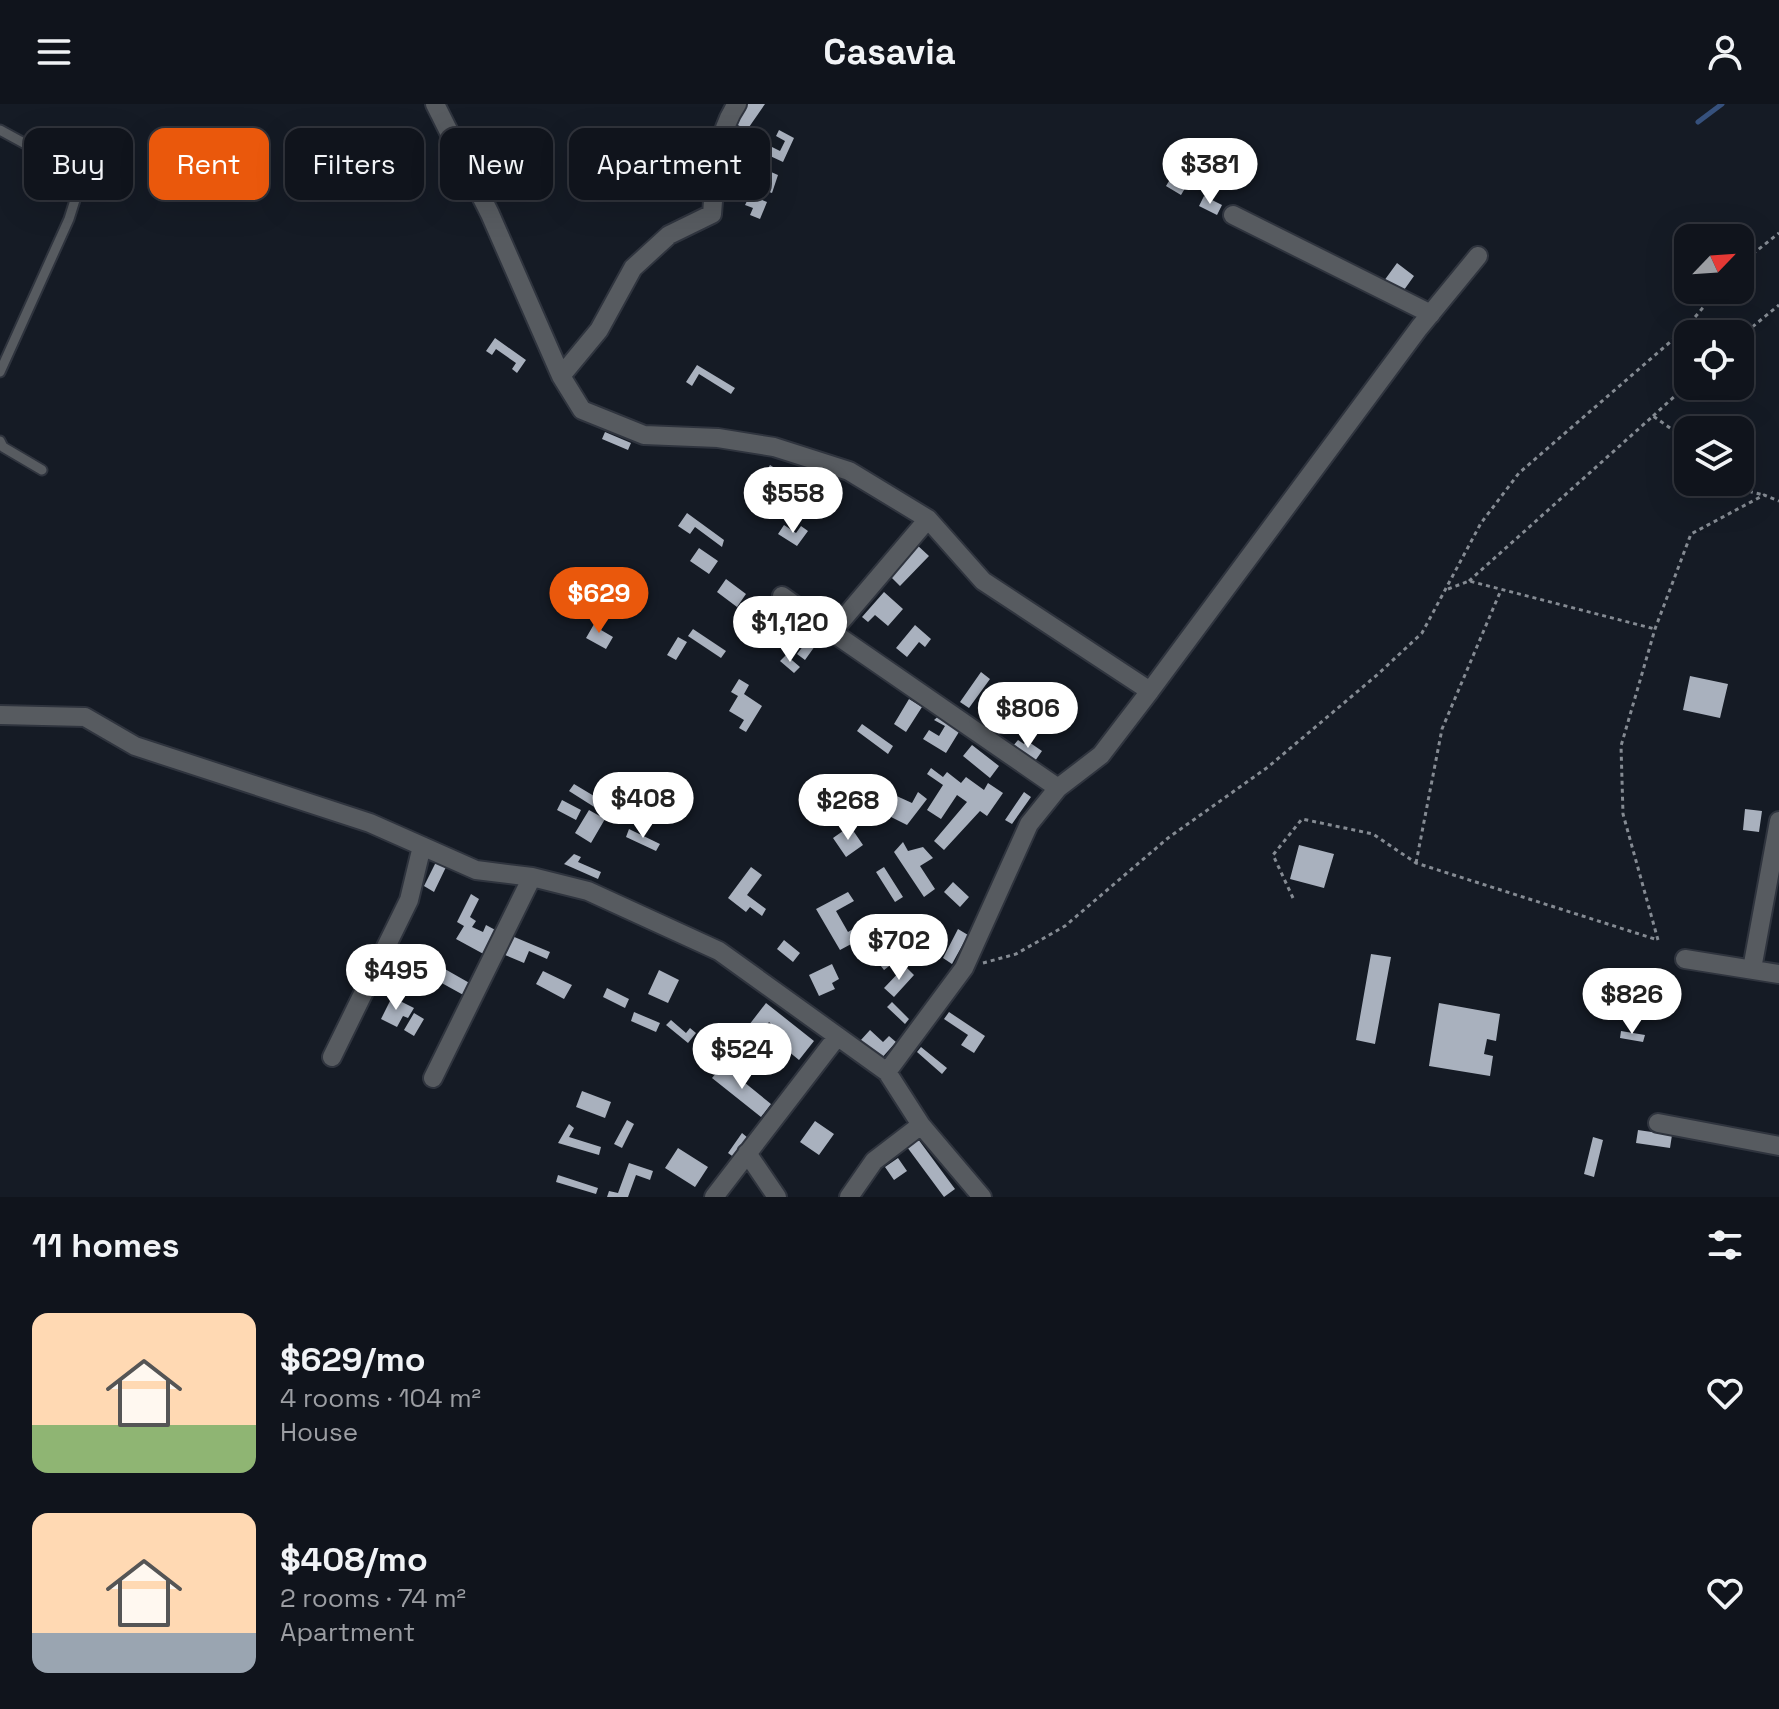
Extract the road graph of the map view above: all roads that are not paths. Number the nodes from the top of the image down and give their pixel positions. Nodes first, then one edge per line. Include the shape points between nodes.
1 (435, 104) edge
2 (737, 104) edge
3 (0, 130) edge
4 (1233, 215) dead end
5 (1478, 256) dead end
6 (1431, 314) junction
7 (0, 372) edge
8 (561, 376) junction
9 (0, 441) edge
10 (42, 470) dead end
11 (928, 519) junction
12 (782, 596) dead end
13 (832, 632) junction
14 (1150, 691) junction
15 (0, 715) edge
16 (1058, 788) junction
17 (1779, 821) edge
18 (422, 846) junction
19 (532, 877) junction
20 (1685, 959) dead end
21 (1752, 969) junction
22 (1779, 974) edge
23 (837, 1037) junction
24 (332, 1057) dead end
25 (887, 1072) junction
26 (433, 1078) dead end
27 (1658, 1123) dead end
28 (921, 1125) junction
29 (1779, 1146) edge
30 (747, 1153) junction
31 (714, 1197) edge
32 (777, 1197) edge
33 (849, 1197) edge
34 (982, 1197) edge

1 - 8 street
2 - 8 street via 729,115 716,167 712,214 669,235 633,268 599,330
3 - 7 lane via 81,181
4 - 6 street
5 - 6 street
6 - 14 street
8 - 11 street via 582,410 599,420 644,435 774,447 849,471
9 - 10 lane
11 - 13 street
11 - 14 street via 983,581
12 - 13 street
13 - 16 street
14 - 16 street via 1101,755
15 - 18 street via 85,717 135,746 370,823
16 - 25 street via 1029,824 964,968
17 - 21 street
18 - 19 street via 476,870
18 - 24 street via 409,900
19 - 23 street via 588,891 719,951
19 - 26 street
20 - 21 street
21 - 22 street
23 - 25 street
23 - 30 street
25 - 28 street
27 - 29 street
28 - 33 street via 874,1161
28 - 34 street
30 - 31 street
30 - 32 street

